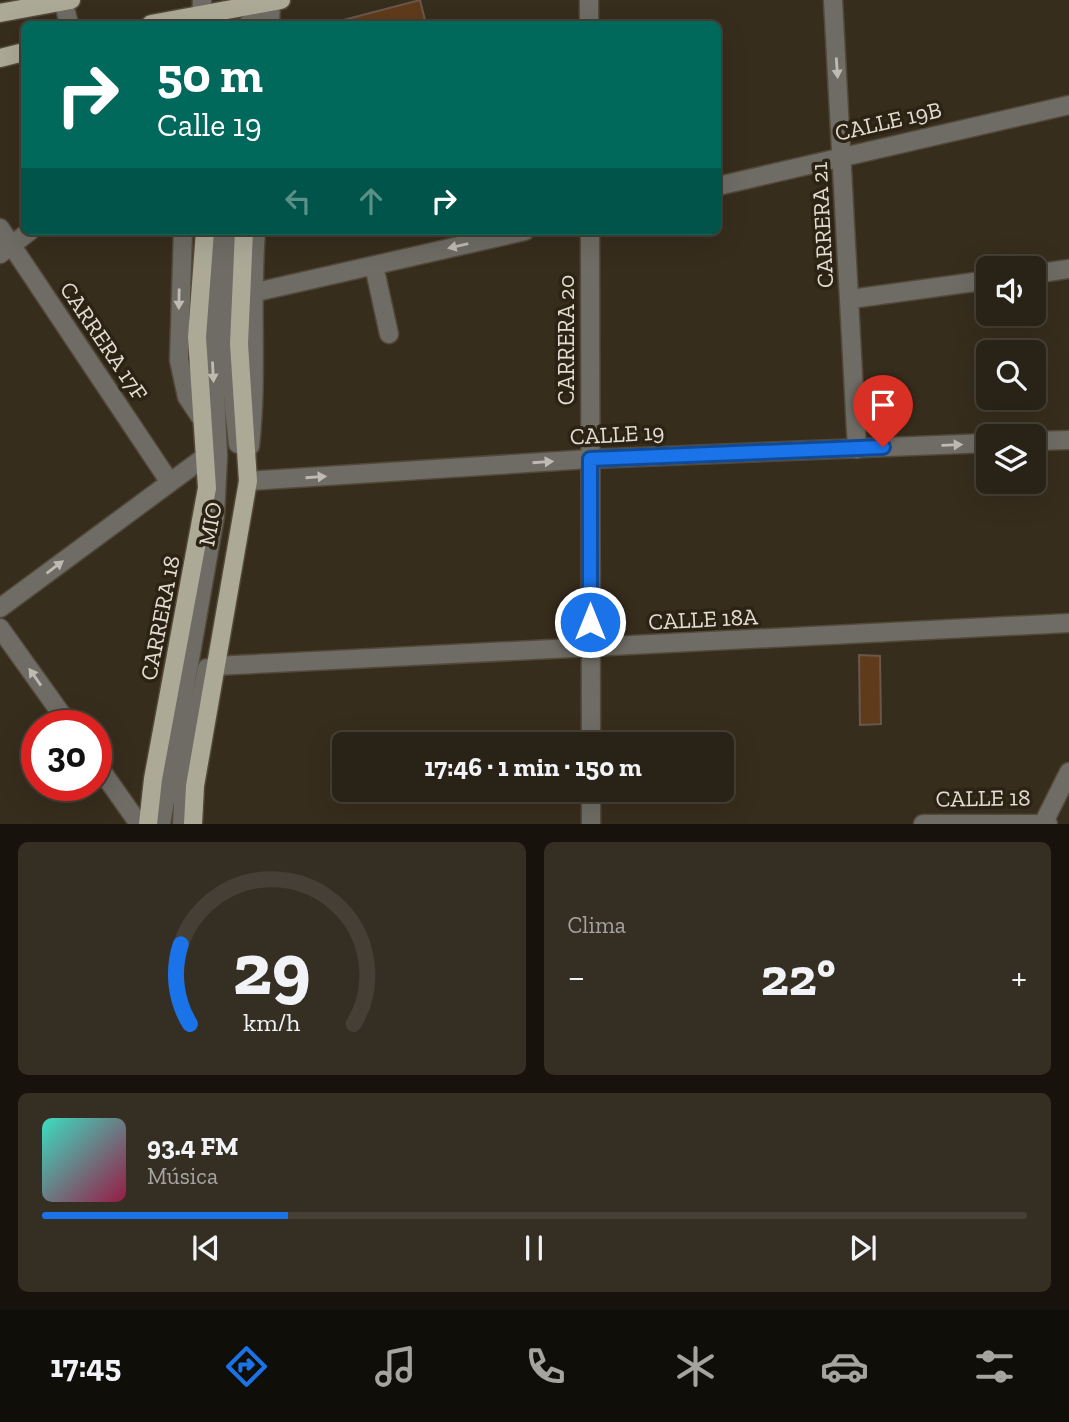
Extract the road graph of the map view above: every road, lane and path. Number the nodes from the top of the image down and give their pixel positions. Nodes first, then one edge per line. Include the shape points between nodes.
1 (66, 0) edge
2 (274, 0) edge
3 (589, 0) edge
4 (833, 0) edge
5 (0, 13) edge
6 (202, 14) edge
7 (69, 21) edge
8 (166, 21) edge
9 (270, 21) edge
10 (589, 21) edge
11 (21, 53) edge
12 (0, 58) edge
13 (1069, 105) edge
14 (843, 156) junction
15 (721, 185) edge
16 (0, 228) edge
17 (25, 235) edge
18 (183, 235) edge
19 (205, 235) edge
20 (220, 235) edge
21 (234, 235) edge
22 (244, 235) edge
23 (256, 235) edge
24 (508, 235) edge
25 (590, 235) edge
26 (6, 250) edge
27 (374, 266) junction
28 (1069, 269) edge
29 (1046, 272) edge
30 (976, 282) edge
31 (252, 293) junction
32 (850, 299) junction
33 (389, 334) dead end
34 (203, 421) junction
35 (1069, 440) edge
36 (1046, 441) edge
37 (976, 444) edge
38 (857, 449) junction
39 (206, 456) junction
40 (590, 459) junction
41 (248, 472) junction
42 (169, 481) junction
43 (0, 608) edge
44 (1069, 624) edge
45 (0, 628) edge
46 (590, 649) junction
47 (214, 666) junction
48 (59, 710) edge
49 (591, 732) edge
50 (1069, 772) edge
51 (112, 786) edge
52 (591, 802) edge
53 (1045, 823) edge
54 (139, 824) edge
55 (148, 824) edge
56 (161, 824) edge
57 (182, 824) edge
58 (192, 824) edge
59 (591, 824) edge
60 (923, 824) edge

1 - 5 main road
1 - 7 street
2 - 6 main road
2 - 9 street
3 - 10 street
4 -> 14 street, CARRERA 21
6 - 8 main road
11 - 12 main road
13 - 14 street, CALLE 19B
14 - 15 street, CALLE 19B
14 - 32 street, CARRERA 21
16 - 26 street, CARRERA 17F
17 - 26 street
18 -> 34 street, CARRERA 18 via 180,360 187,397
19 - 34 main road, CARRERA 18 via 197,337
20 -> 56 street, MIO via 212,318 218,456 215,516
21 - 57 street, MIO via 229,362 240,498 184,784
22 - 41 main road via 239,344
23 - 31 street
24 -> 27 street
25 - 40 street, CARRERA 20
26 - 42 street, CARRERA 17F
27 - 31 street
27 - 33 street
28 - 29 street
30 - 32 street
31 - 41 street via 254,416
32 - 38 street, CARRERA 21
34 - 39 main road, CARRERA 18
35 - 36 street
38 -> 37 street, CALLE 19
38 - 40 street, CALLE 19
39 - 42 street
39 - 55 main road, CARRERA 18 via 203,517
41 -> 40 street, CALLE 19
40 - 46 street, CARRERA 20
41 - 47 main road
43 -> 42 street
44 - 46 street, CALLE 18A
48 -> 45 street
46 - 47 street, CALLE 18A
46 - 49 street, CARRERA 20
47 - 58 main road
50 - 53 street
51 - 54 street
52 - 59 street
53 - 60 street, CALLE 18

